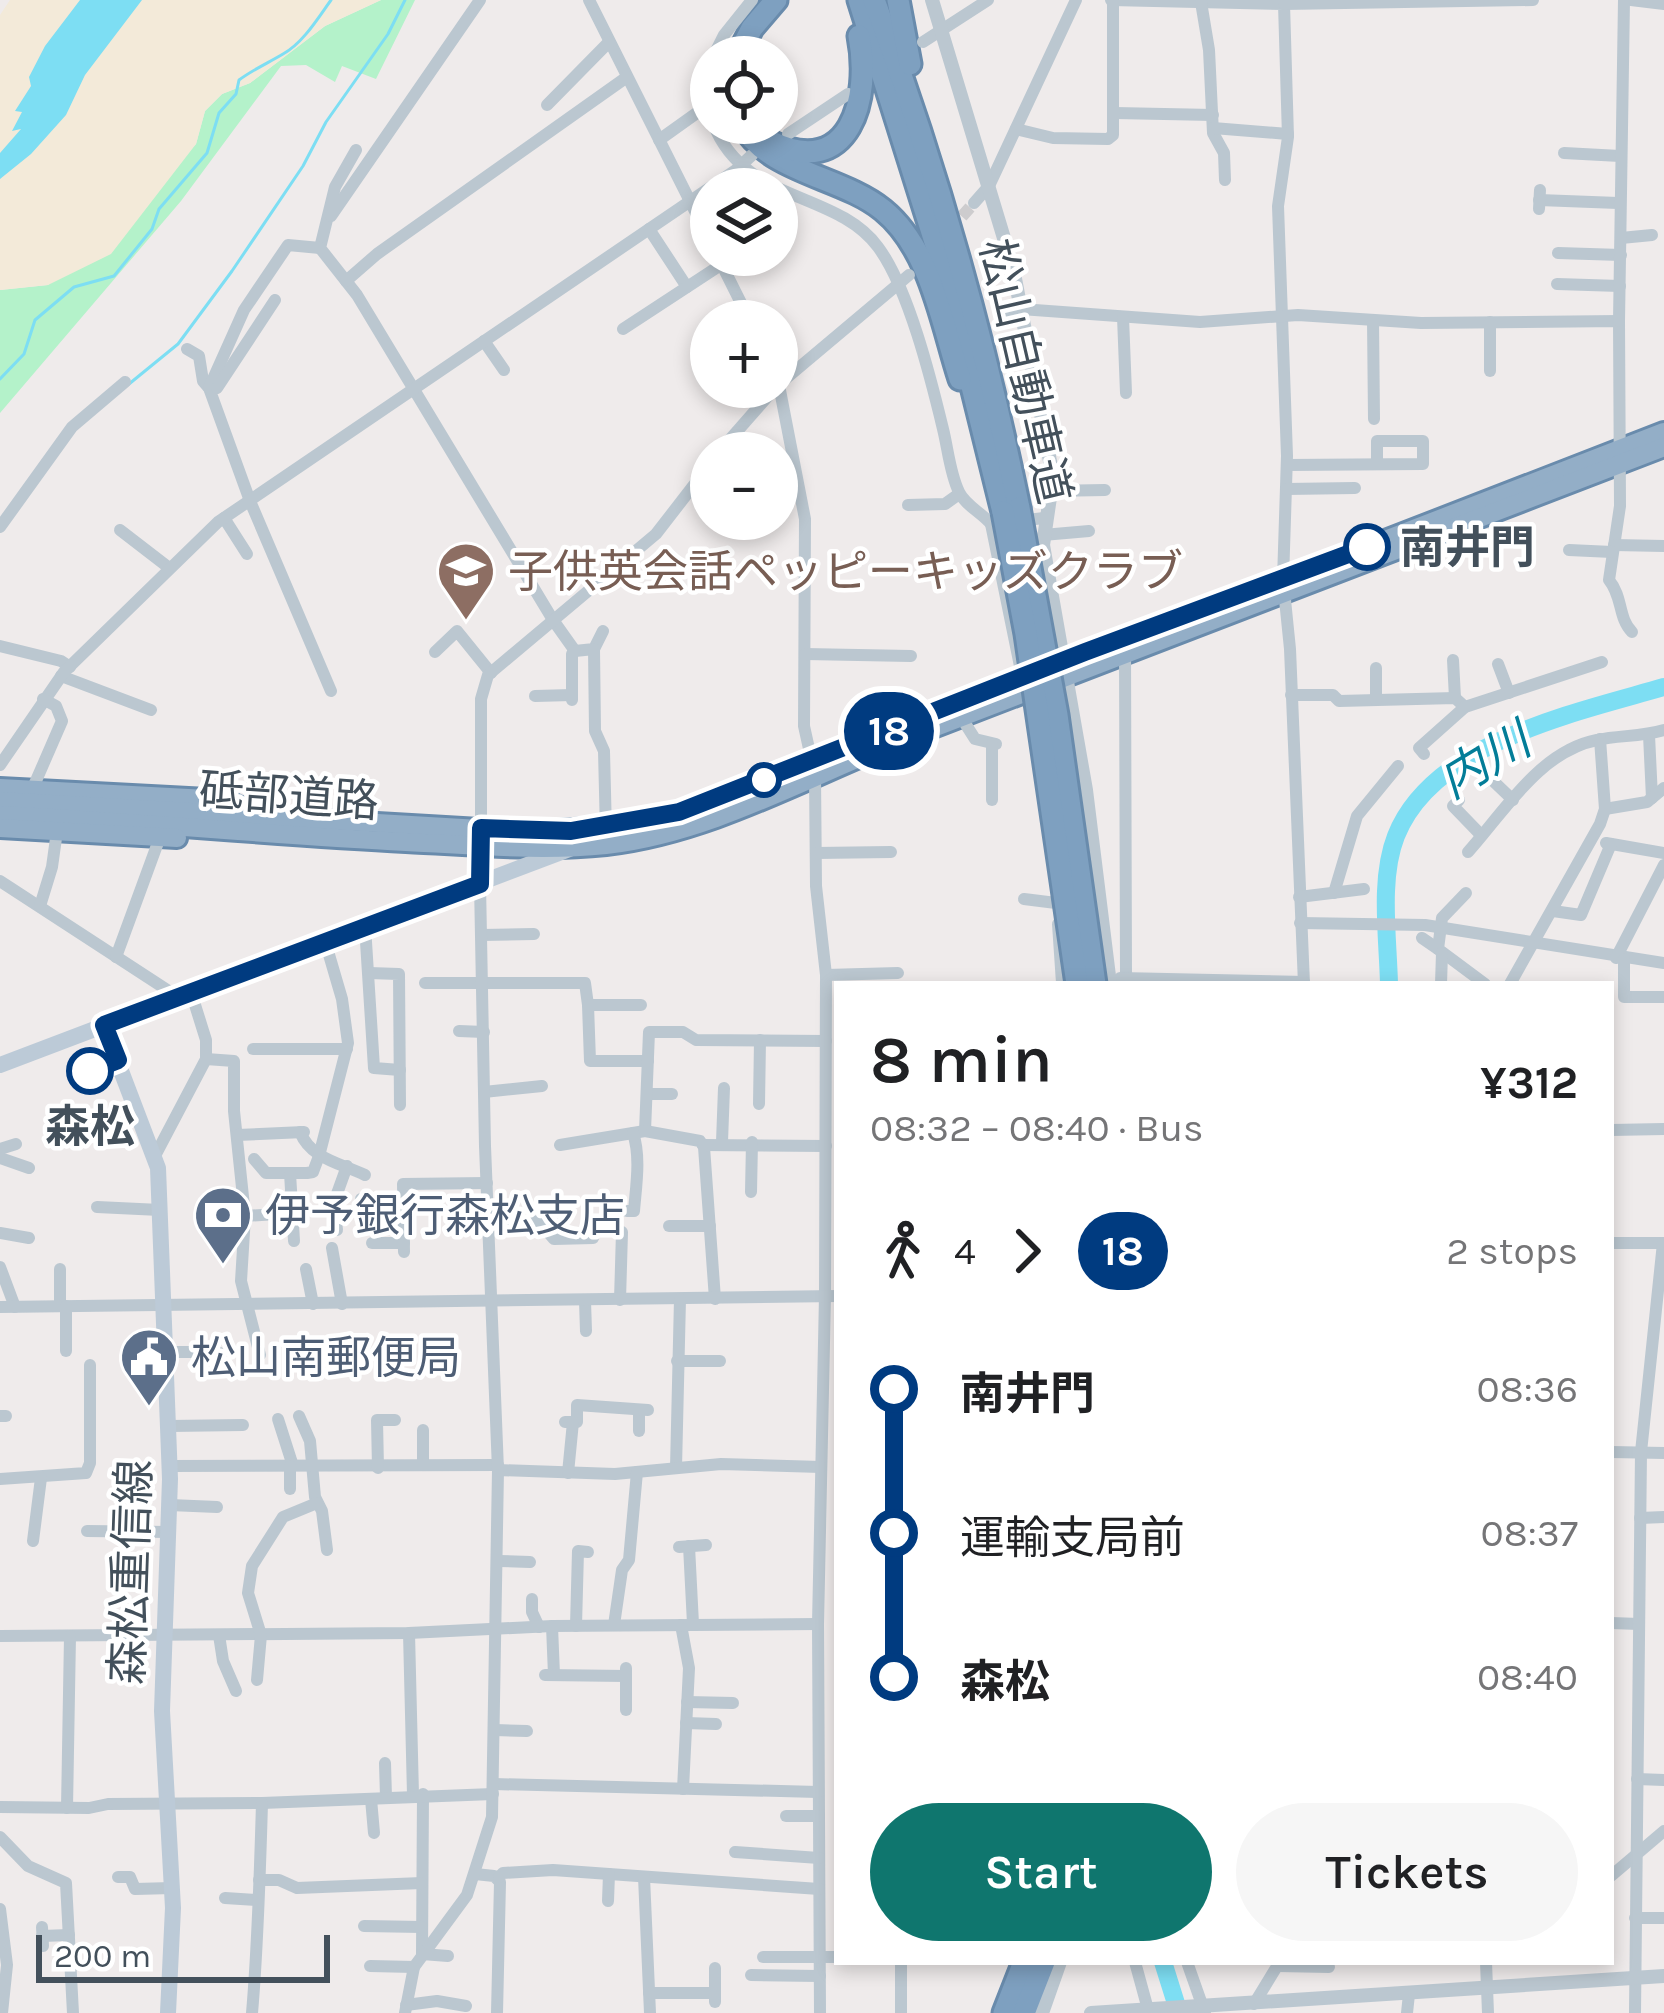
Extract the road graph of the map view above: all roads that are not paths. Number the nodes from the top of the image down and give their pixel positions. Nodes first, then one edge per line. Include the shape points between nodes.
1 (480, 0) edge
2 (589, 0) edge
3 (752, 0) edge
4 (776, 0) edge
5 (787, 0) edge
6 (855, 0) edge
7 (874, 0) edge
8 (898, 0) edge
9 (932, 0) edge
10 (988, 0) edge
11 (1076, 0) edge
12 (1112, 0) edge
13 (1501, 0) edge
14 (1533, 0) edge
15 (1628, 0) edge
16 (1648, 1) edge
17 (1198, 2) edge
18 (1311, 2) edge
19 (1284, 4) junction
20 (1664, 4) edge
21 (1522, 12) dead end
22 (941, 32) junction
23 (724, 36) edge
24 (748, 36) edge
25 (759, 36) edge
26 (609, 42) junction
27 (923, 42) dead end
28 (627, 77) junction
29 (848, 94) dead end
30 (548, 105) dead end
31 (1115, 113) junction
32 (1213, 122) junction
33 (690, 125) edge
34 (798, 127) edge
35 (1016, 129) junction
36 (1288, 134) junction
37 (924, 135) junction
38 (659, 140) junction
39 (724, 144) edge
40 (759, 144) edge
41 (779, 144) edge
42 (356, 150) dead end
43 (1564, 153) dead end
44 (1620, 156) junction
45 (746, 160) junction
46 (735, 168) edge
47 (745, 168) edge
48 (1225, 180) dead end
49 (988, 186) junction
50 (1539, 199) dead end
51 (690, 201) joint
52 (974, 203) tunnel mouth
53 (1618, 203) junction
54 (324, 226) junction
55 (649, 229) junction
56 (1652, 235) dead end
57 (1622, 238) junction
58 (312, 251) junction
59 (1558, 253) dead end
60 (1621, 255) junction
61 (700, 276) edge
62 (904, 280) junction
63 (346, 281) junction
64 (1557, 284) dead end
65 (1620, 286) junction
66 (687, 287) junction
67 (275, 300) dead end
68 (1021, 309) junction
69 (1002, 312) dead end
70 (1283, 316) junction
71 (1124, 317) junction
72 (1373, 320) junction
73 (1619, 321) junction
74 (1490, 322) junction
75 (622, 329) dead end
76 (484, 341) junction
77 (187, 349) dead end
78 (798, 367) edge
79 (504, 370) dead end
80 (1490, 371) dead end
81 (125, 382) dead end
82 (413, 388) junction
83 (1126, 393) dead end
84 (212, 395) junction
85 (757, 408) edge
86 (782, 408) edge
87 (1374, 419) dead end
88 (736, 432) edge
89 (1664, 432) edge
90 (1664, 447) edge
91 (1619, 456) junction
92 (1377, 464) dead end
93 (1287, 465) junction
94 (1355, 488) dead end
95 (1286, 489) junction
96 (1105, 490) dead end
97 (1050, 491) junction
98 (1073, 491) junction
99 (690, 492) edge
100 (959, 494) junction
101 (250, 501) junction
102 (908, 505) dead end
103 (1073, 511) dead end
104 (1003, 514) junction
105 (224, 518) junction
106 (1044, 518) junction
107 (0, 526) edge
108 (120, 530) dead end
109 (1089, 531) dead end
110 (1043, 535) junction
111 (1664, 546) edge
112 (1613, 549) junction
113 (1569, 550) dead end
114 (247, 554) dead end
115 (168, 567) junction
116 (1284, 586) junction
117 (553, 620) junction
118 (603, 632) dead end
119 (1632, 632) dead end
120 (0, 646) edge
121 (1125, 646) junction
122 (594, 649) junction
123 (575, 651) junction
124 (435, 652) dead end
125 (805, 654) junction
126 (911, 656) dead end
127 (1453, 660) dead end
128 (1602, 662) dead end
129 (1498, 664) dead end
130 (1066, 668) junction
131 (1376, 668) dead end
132 (1021, 670) dead end
133 (65, 671) junction
134 (491, 673) junction
135 (332, 691) dead end
136 (1509, 693) junction
137 (1292, 694) junction
138 (535, 696) dead end
139 (43, 699) junction
140 (1376, 700) junction
141 (1026, 702) dead end
142 (1460, 703) junction
143 (151, 710) dead end
144 (961, 717) junction
145 (1664, 730) edge
146 (1649, 735) junction
147 (1600, 739) junction
148 (1424, 754) dead end
149 (0, 765) edge
150 (1398, 766) dead end
151 (813, 769) junction
152 (1483, 783) dead end
153 (0, 788) edge
154 (1664, 788) edge
155 (32, 790) junction
156 (1652, 798) junction
157 (992, 800) dead end
158 (1459, 800) dead end
159 (1513, 800) junction
160 (0, 801) edge
161 (1605, 809) junction
162 (98, 813) junction
163 (0, 815) edge
164 (258, 826) junction
165 (0, 828) edge
166 (57, 831) junction
167 (607, 836) junction
168 (1481, 836) junction
169 (160, 837) junction
170 (480, 837) junction
171 (572, 839) junction
172 (1591, 841) junction
173 (1611, 844) junction
174 (1468, 852) dead end
175 (890, 853) dead end
176 (1664, 853) edge
177 (816, 854) junction
178 (1664, 865) edge
179 (0, 881) edge
180 (480, 884) junction
181 (1364, 889) dead end
182 (1334, 892) junction
183 (1466, 893) dead end
184 (1299, 897) junction
185 (1024, 899) dead end
186 (1056, 902) junction
187 (40, 906) junction
188 (1553, 911) junction
189 (837, 914) dead end
190 (818, 915) junction
191 (1300, 923) junction
192 (365, 926) junction
193 (1438, 927) junction
194 (534, 934) dead end
195 (482, 935) junction
196 (1422, 938) dead end
197 (325, 941) junction
198 (1535, 944) junction
199 (1440, 951) junction
200 (116, 957) junction
201 (1620, 958) junction
202 (1664, 963) edge
203 (369, 974) junction
204 (898, 974) dead end
205 (826, 975) junction
206 (1058, 981) edge
207 (1077, 981) edge
208 (1110, 981) edge
209 (1304, 981) edge
210 (1441, 981) edge
211 (1481, 981) edge
212 (1512, 981) edge
213 (425, 982) dead end
214 (483, 983) junction
215 (185, 994) junction
216 (1664, 997) edge
217 (588, 1005) junction
218 (640, 1005) dead end
219 (104, 1025) junction
220 (459, 1031) dead end
221 (484, 1031) junction
222 (760, 1040) junction
223 (826, 1041) junction
224 (254, 1049) dead end
225 (347, 1049) junction
226 (206, 1059) junction
227 (648, 1061) junction
228 (0, 1065) edge
229 (400, 1070) junction
230 (542, 1086) dead end
231 (724, 1088) dead end
232 (484, 1092) junction
233 (647, 1094) junction
234 (672, 1094) dead end
235 (762, 1098) dead end
236 (400, 1105) dead end
237 (1664, 1129) edge
238 (1614, 1130) edge
239 (639, 1132) junction
240 (237, 1135) junction
241 (722, 1142) junction
242 (752, 1142) junction
243 (16, 1144) dead end
244 (703, 1144) junction
245 (560, 1145) dead end
246 (826, 1146) junction
247 (0, 1148) edge
248 (156, 1154) junction
249 (319, 1156) junction
250 (0, 1158) edge
251 (253, 1159) junction
252 (346, 1166) junction
253 (29, 1168) dead end
254 (290, 1173) junction
255 (364, 1174) dead end
256 (831, 1179) edge
257 (487, 1184) junction
258 (751, 1192) dead end
259 (403, 1198) junction
260 (361, 1199) dead end
261 (97, 1207) dead end
262 (160, 1210) junction
263 (627, 1211) dead end
264 (293, 1213) junction
265 (245, 1216) junction
266 (339, 1223) dead end
267 (489, 1223) junction
268 (669, 1226) dead end
269 (710, 1226) junction
270 (622, 1232) dead end
271 (0, 1233) edge
272 (297, 1236) dead end
273 (29, 1238) dead end
274 (584, 1242) dead end
275 (1663, 1243) edge
276 (372, 1244) dead end
277 (1614, 1244) edge
278 (336, 1254) dead end
279 (0, 1268) edge
280 (60, 1269) dead end
281 (306, 1269) dead end
282 (1662, 1277) edge
283 (831, 1296) edge
284 (680, 1299) junction
285 (715, 1299) junction
286 (620, 1300) junction
287 (585, 1301) junction
288 (493, 1302) junction
289 (313, 1304) junction
290 (342, 1304) junction
291 (164, 1305) junction
292 (247, 1305) junction
293 (63, 1306) junction
294 (8, 1307) edge
295 (586, 1331) dead end
296 (66, 1351) dead end
297 (166, 1352) junction
298 (218, 1352) dead end
299 (260, 1354) dead end
300 (677, 1361) junction
301 (720, 1361) dead end
302 (90, 1365) dead end
303 (1657, 1376) edge
304 (299, 1416) dead end
305 (278, 1418) dead end
306 (395, 1420) dead end
307 (243, 1425) dead end
308 (170, 1426) junction
309 (423, 1430) dead end
310 (639, 1431) dead end
311 (1614, 1452) edge
312 (1641, 1453) junction
313 (1664, 1453) edge
314 (834, 1463) edge
315 (423, 1464) junction
316 (821, 1465) junction
317 (170, 1466) junction
318 (291, 1466) junction
319 (312, 1466) junction
320 (378, 1468) junction
321 (498, 1468) junction
322 (676, 1468) junction
323 (637, 1472) junction
324 (568, 1473) junction
325 (41, 1478) junction
326 (0, 1479) edge
327 (290, 1489) dead end
328 (316, 1503) junction
329 (170, 1505) junction
330 (217, 1507) dead end
331 (1664, 1517) edge
332 (1640, 1518) junction
333 (88, 1531) dead end
334 (169, 1532) junction
335 (33, 1540) dead end
336 (706, 1545) dead end
337 (326, 1550) dead end
338 (588, 1552) dead end
339 (236, 1558) dead end
340 (499, 1561) junction
341 (530, 1562) dead end
342 (253, 1566) junction
343 (532, 1599) dead end
344 (1614, 1623) edge
345 (687, 1624) junction
346 (818, 1624) junction
347 (1639, 1624) junction
348 (614, 1625) junction
349 (576, 1626) junction
350 (545, 1627) junction
351 (496, 1630) junction
352 (409, 1633) junction
353 (219, 1635) junction
354 (261, 1635) junction
355 (0, 1636) edge
356 (70, 1636) junction
357 (164, 1636) junction
358 (256, 1680) dead end
359 (236, 1691) dead end
360 (687, 1702) junction
361 (622, 1703) dead end
362 (733, 1703) dead end
363 (686, 1723) junction
364 (716, 1724) dead end
365 (495, 1730) junction
366 (527, 1731) dead end
367 (386, 1763) dead end
368 (1637, 1779) junction
369 (1664, 1780) edge
370 (494, 1789) junction
371 (683, 1789) junction
372 (818, 1793) junction
373 (834, 1794) edge
374 (418, 1795) junction
375 (379, 1798) junction
376 (262, 1803) junction
377 (167, 1804) junction
378 (0, 1807) edge
379 (67, 1808) junction
380 (786, 1816) dead end
381 (819, 1816) junction
382 (1664, 1831) edge
383 (374, 1833) dead end
384 (0, 1837) edge
385 (735, 1852) dead end
386 (1635, 1857) junction
387 (819, 1858) junction
388 (476, 1874) junction
389 (609, 1874) junction
390 (1614, 1874) edge
391 (118, 1877) dead end
392 (499, 1877) junction
393 (644, 1877) junction
394 (260, 1880) junction
395 (422, 1883) junction
396 (172, 1888) junction
397 (819, 1889) junction
398 (225, 1898) dead end
399 (257, 1900) junction
400 (608, 1901) dead end
401 (0, 1909) edge
402 (1635, 1918) junction
403 (1664, 1918) edge
404 (364, 1927) dead end
405 (422, 1927) junction
406 (70, 1936) junction
407 (42, 1937) dead end
408 (448, 1956) dead end
409 (763, 1957) dead end
410 (820, 1957) junction
411 (834, 1957) edge
412 (418, 1960) junction
413 (901, 1965) edge
414 (1012, 1965) edge
415 (1023, 1965) edge
416 (1042, 1965) edge
417 (1059, 1965) edge
418 (1136, 1965) edge
419 (1188, 1965) edge
420 (1278, 1965) edge
421 (1296, 1965) edge
422 (1486, 1965) edge
423 (370, 1966) dead end
424 (1329, 1967) dead end
425 (718, 1974) dead end
426 (820, 1976) junction
427 (1664, 1976) edge
428 (756, 1978) dead end
429 (1634, 1980) junction
430 (1486, 1989) junction
431 (650, 1993) junction
432 (1409, 1994) junction
433 (1254, 2004) junction
434 (466, 2006) dead end
435 (405, 2009) edge
436 (1203, 2009) edge
437 (1149, 2011) edge
438 (2, 2013) edge
439 (73, 2013) edge
440 (168, 2013) edge
441 (252, 2013) edge
442 (497, 2013) edge
443 (650, 2013) edge
444 (820, 2013) edge
445 (901, 2013) edge
446 (993, 2013) edge
447 (1004, 2013) edge
448 (1024, 2013) edge
449 (1042, 2013) edge
450 (1091, 2013) edge
451 (1407, 2013) edge
452 (1488, 2013) edge
453 (1635, 2013) edge

1 - 54 street
2 - 26 street
3 - 23 street
4 - 24 highway
5 - 25 highway
6 - 41 highway via 863,94 850,127 835,142 799,151
6 - 104 highway, 松山自動車道 via 937,243
7 - 37 highway, 松山自動車道
8 - 37 highway
9 - 22 street
10 - 22 street
11 - 35 street
12 - 17 street
12 - 31 street
13 - 14 street
13 - 18 street
13 - 21 street
15 - 16 street
15 - 44 street
16 - 20 street
17 - 19 street
17 - 32 street
18 - 19 street
19 - 36 street
22 - 27 street
22 - 49 street
26 - 28 street
26 - 30 street
28 - 38 street
28 - 63 street
29 - 34 street
31 - 32 street
31 - 35 street via 1108,139
32 - 36 street
32 - 48 street
33 - 38 street
35 - 49 street
36 - 70 street via 1279,206
37 - 104 highway, 松山自動車道 via 967,275
38 - 51 street
39 - 45 street
40 - 104 highway via 856,191 906,236 926,274
42 - 54 street
43 - 44 street
44 - 53 street
45 - 46 street
45 - 47 street
45 - 62 street via 772,186 856,226
49 - 52 street
49 - 68 street
50 - 53 street
51 - 55 street
53 - 57 street
54 - 58 street
55 - 66 street
55 - 76 street
56 - 57 street
57 - 60 street
58 - 63 street
58 - 84 street via 288,245 244,310
59 - 60 street
60 - 65 street
61 - 66 street
62 - 78 street
62 - 100 street
63 - 82 street
64 - 65 street
65 - 73 street
66 - 75 street
67 - 84 street
68 - 69 street
68 - 71 street
68 - 97 street
70 - 71 street
70 - 72 street
70 - 93 street
71 - 83 street
72 - 74 street
72 - 87 street
73 - 74 street
73 - 91 street
74 - 80 street
76 - 79 street
76 - 82 street
77 - 84 street via 200,356
81 - 107 street via 72,427
82 - 101 street
82 - 117 street
84 - 101 street
85 - 88 street
86 - 125 street via 805,519
89 - 91 highway
90 - 91 highway
91 - 112 street
91 - 116 highway
92 - 93 street
93 - 95 street
94 - 95 street
95 - 116 street
96 - 98 street
97 - 98 street
97 - 106 street
98 - 103 street
99 - 117 street via 656,534
100 - 102 street via 945,504
100 - 104 street
101 - 105 street
101 - 135 street
104 - 106 street
104 - 132 street
104 - 207 highway, 松山自動車道, bridge
104 - 208 highway, 松山自動車道, bridge via 1047,652
105 - 114 street
105 - 115 street
106 - 110 street
108 - 115 street
109 - 110 street
110 - 130 street
111 - 112 street
112 - 113 street
112 - 119 street via 1609,580
115 - 133 street
116 - 121 highway
116 - 137 street
117 - 123 street
117 - 134 street
118 - 122 street
120 - 133 street via 61,661
121 - 130 highway
121 - 208 street
122 - 123 street
122 - 167 street
123 - 138 street via 572,697
124 - 134 street via 458,632
125 - 126 street
125 - 151 street
127 - 142 street
128 - 136 street
129 - 136 street
130 - 144 highway
130 - 151 highway
130 - 208 street
131 - 140 street
133 - 139 street
133 - 143 street
134 - 170 street via 481,699
136 - 142 street
137 - 140 street
137 - 184 street
139 - 149 street
139 - 155 street via 62,721
140 - 142 street
141 - 186 street
142 - 148 street via 1419,748
144 - 151 highway
144 - 157 street via 975,739 995,744
145 - 146 street
146 - 147 street
146 - 156 street
147 - 159 street via 1547,762
147 - 161 street
150 - 182 street via 1358,817
151 - 167 highway, 砥部道路
151 - 177 street
152 - 159 street via 1490,778
153 - 155 highway
154 - 156 street
155 - 164 highway via 226,800
156 - 161 street
158 - 168 street via 1453,806
159 - 168 street
160 - 162 highway, 砥部道路
161 - 172 street
162 - 163 highway, 砥部道路
162 - 164 highway, 砥部道路
164 - 169 highway via 220,840
164 - 170 highway, 砥部道路
165 - 166 highway
166 - 169 highway
166 - 187 street
167 - 171 highway, 砥部道路
168 - 174 street
169 - 200 street
170 - 171 highway, 砥部道路
170 - 180 main road
171 - 180 main road
172 - 173 street
172 - 188 street
173 - 176 street
173 - 188 street via 1581,915
175 - 177 street
177 - 190 street
178 - 201 street
179 - 187 street
180 - 192 main road
180 - 195 street
181 - 182 street
182 - 184 street
183 - 193 street
184 - 191 street
185 - 186 street
186 - 206 street
187 - 200 street
188 - 198 street
189 - 190 street
190 - 205 street
191 - 193 street
191 - 209 street
192 - 197 main road
192 - 203 street
193 - 198 street
193 - 199 street
194 - 195 street
195 - 214 street
196 - 199 street
197 - 215 main road
197 - 225 street
198 - 201 street
198 - 212 street
199 - 210 street
199 - 211 street
200 - 215 street
201 - 202 street
201 - 216 street via 1624,997
203 - 229 street via 374,1068
203 - 229 street via 399,974
204 - 205 street
205 - 223 street
213 - 214 street
214 - 217 street via 585,983
214 - 221 street
215 - 219 main road
215 - 226 street
217 - 218 street
217 - 227 street via 590,1061
219 - 228 main road
219 - 248 main road, 森松重信線
220 - 221 street
221 - 232 street
222 - 223 street
222 - 227 street via 649,1032
222 - 235 street
223 - 246 street
224 - 225 street
225 - 249 street
226 - 240 street via 234,1061
226 - 248 street
227 - 233 street
229 - 236 street
230 - 232 street
231 - 241 street
232 - 257 street
233 - 234 street
233 - 239 street
237 - 238 street
239 - 244 street
239 - 245 street
239 - 263 street via 634,1210
240 - 249 street via 302,1132
240 - 251 street
241 - 242 street
241 - 244 street
242 - 246 street
242 - 258 street
243 - 247 street
244 - 269 street
246 - 256 street
248 - 262 main road, 森松重信線
249 - 252 street
249 - 254 street via 313,1172
250 - 253 street
251 - 254 street via 266,1173
251 - 265 street
252 - 255 street
252 - 266 street via 334,1202
254 - 264 street
256 - 283 street
257 - 259 street via 403,1184
257 - 267 street
259 - 260 street
259 - 276 street via 404,1247
261 - 262 street
262 - 291 main road, 森松重信線
264 - 265 street
264 - 272 street
265 - 292 street
267 - 274 street via 548,1221 554,1238
267 - 288 street
268 - 269 street
269 - 285 street
270 - 286 street
271 - 273 street
275 - 277 street
275 - 282 street
278 - 290 street
279 - 294 street
280 - 293 street
281 - 289 street
282 - 303 street
283 - 285 street
283 - 316 street
284 - 285 street
284 - 286 street
284 - 300 street
286 - 287 street
287 - 288 street
287 - 295 street
288 - 290 street
288 - 321 street
289 - 290 street
289 - 292 street
291 - 292 street
291 - 293 street
291 - 297 main road, 森松重信線
292 - 299 street
293 - 294 street
293 - 296 street
297 - 298 street
297 - 308 main road, 森松重信線
300 - 301 street
300 - 322 street
302 - 325 street via 89,1468 82,1477
303 - 312 street
304 - 319 street
305 - 318 street
306 - 320 street via 377,1420
307 - 308 street
308 - 317 main road, 森松重信線
309 - 315 street
310 - 324 street via 643,1410 621,1410 610,1398 577,1405
311 - 312 street
312 - 313 street
312 - 332 street
314 - 316 street
315 - 320 street
315 - 321 street
316 - 322 street
316 - 346 street
317 - 318 street
317 - 329 main road, 森松重信線
318 - 319 street
318 - 327 street
319 - 320 street
319 - 328 street
321 - 324 street
321 - 340 street
322 - 323 street
323 - 324 street
323 - 348 street
325 - 326 street
325 - 335 street
328 - 337 street
328 - 342 street via 283,1517
329 - 330 street
329 - 334 main road, 森松重信線
331 - 332 street
332 - 347 street
333 - 334 street
334 - 357 main road, 森松重信線
336 - 345 street via 684,1546
338 - 349 street via 578,1551
339 - 342 street
340 - 341 street
340 - 351 street
342 - 354 street via 248,1593
343 - 350 street
344 - 347 street
345 - 346 street
345 - 348 street
345 - 360 street
346 - 372 street
347 - 368 street
348 - 349 street
349 - 350 street
350 - 351 street
350 - 361 street via 549,1675 578,1680 626,1672
351 - 352 street
351 - 365 street
352 - 354 street
352 - 374 street
353 - 354 street
353 - 357 street
353 - 359 street
354 - 358 street
355 - 356 street
356 - 357 street
356 - 379 street
357 - 377 main road, 森松重信線
360 - 362 street
360 - 363 street
363 - 364 street
363 - 371 street
365 - 366 street
365 - 370 street
367 - 375 street
368 - 369 street
368 - 386 street
370 - 371 street
370 - 374 street
370 - 388 street
371 - 372 street
372 - 373 street
372 - 381 street
374 - 375 street
374 - 395 street
375 - 376 street
375 - 383 street
376 - 377 street
376 - 394 street
377 - 379 street
377 - 396 main road, 森松重信線
378 - 379 street
380 - 381 street
381 - 387 street
382 - 386 street
384 - 406 street via 28,1866 65,1883
385 - 387 street
386 - 390 street
386 - 402 street
387 - 397 street
388 - 392 street
388 - 412 street
389 - 392 street
389 - 393 street
389 - 400 street
391 - 396 street via 130,1877 135,1889
392 - 442 street
393 - 397 street
393 - 431 street
394 - 395 street via 297,1888
394 - 399 street
395 - 405 street
396 - 440 main road, 森松重信線
397 - 410 street
398 - 399 street
399 - 441 street
401 - 438 street via 8,1965
402 - 403 street
402 - 429 street
404 - 405 street
405 - 412 street
406 - 407 street
406 - 439 street
408 - 412 street
409 - 410 street
410 - 411 street
410 - 426 street
412 - 423 street
412 - 435 street
413 - 445 street
414 - 446 street
415 - 447 highway
416 - 448 highway
417 - 449 street
418 - 437 street
419 - 436 street
420 - 433 street
421 - 424 street
422 - 430 street
425 - 431 street via 715,1998
426 - 428 street
426 - 444 street
427 - 429 street
429 - 430 street
429 - 453 street
430 - 432 street
430 - 452 street
431 - 443 street
432 - 433 street
432 - 451 street
433 - 436 street
434 - 435 street via 437,2001
436 - 437 street
437 - 450 street

